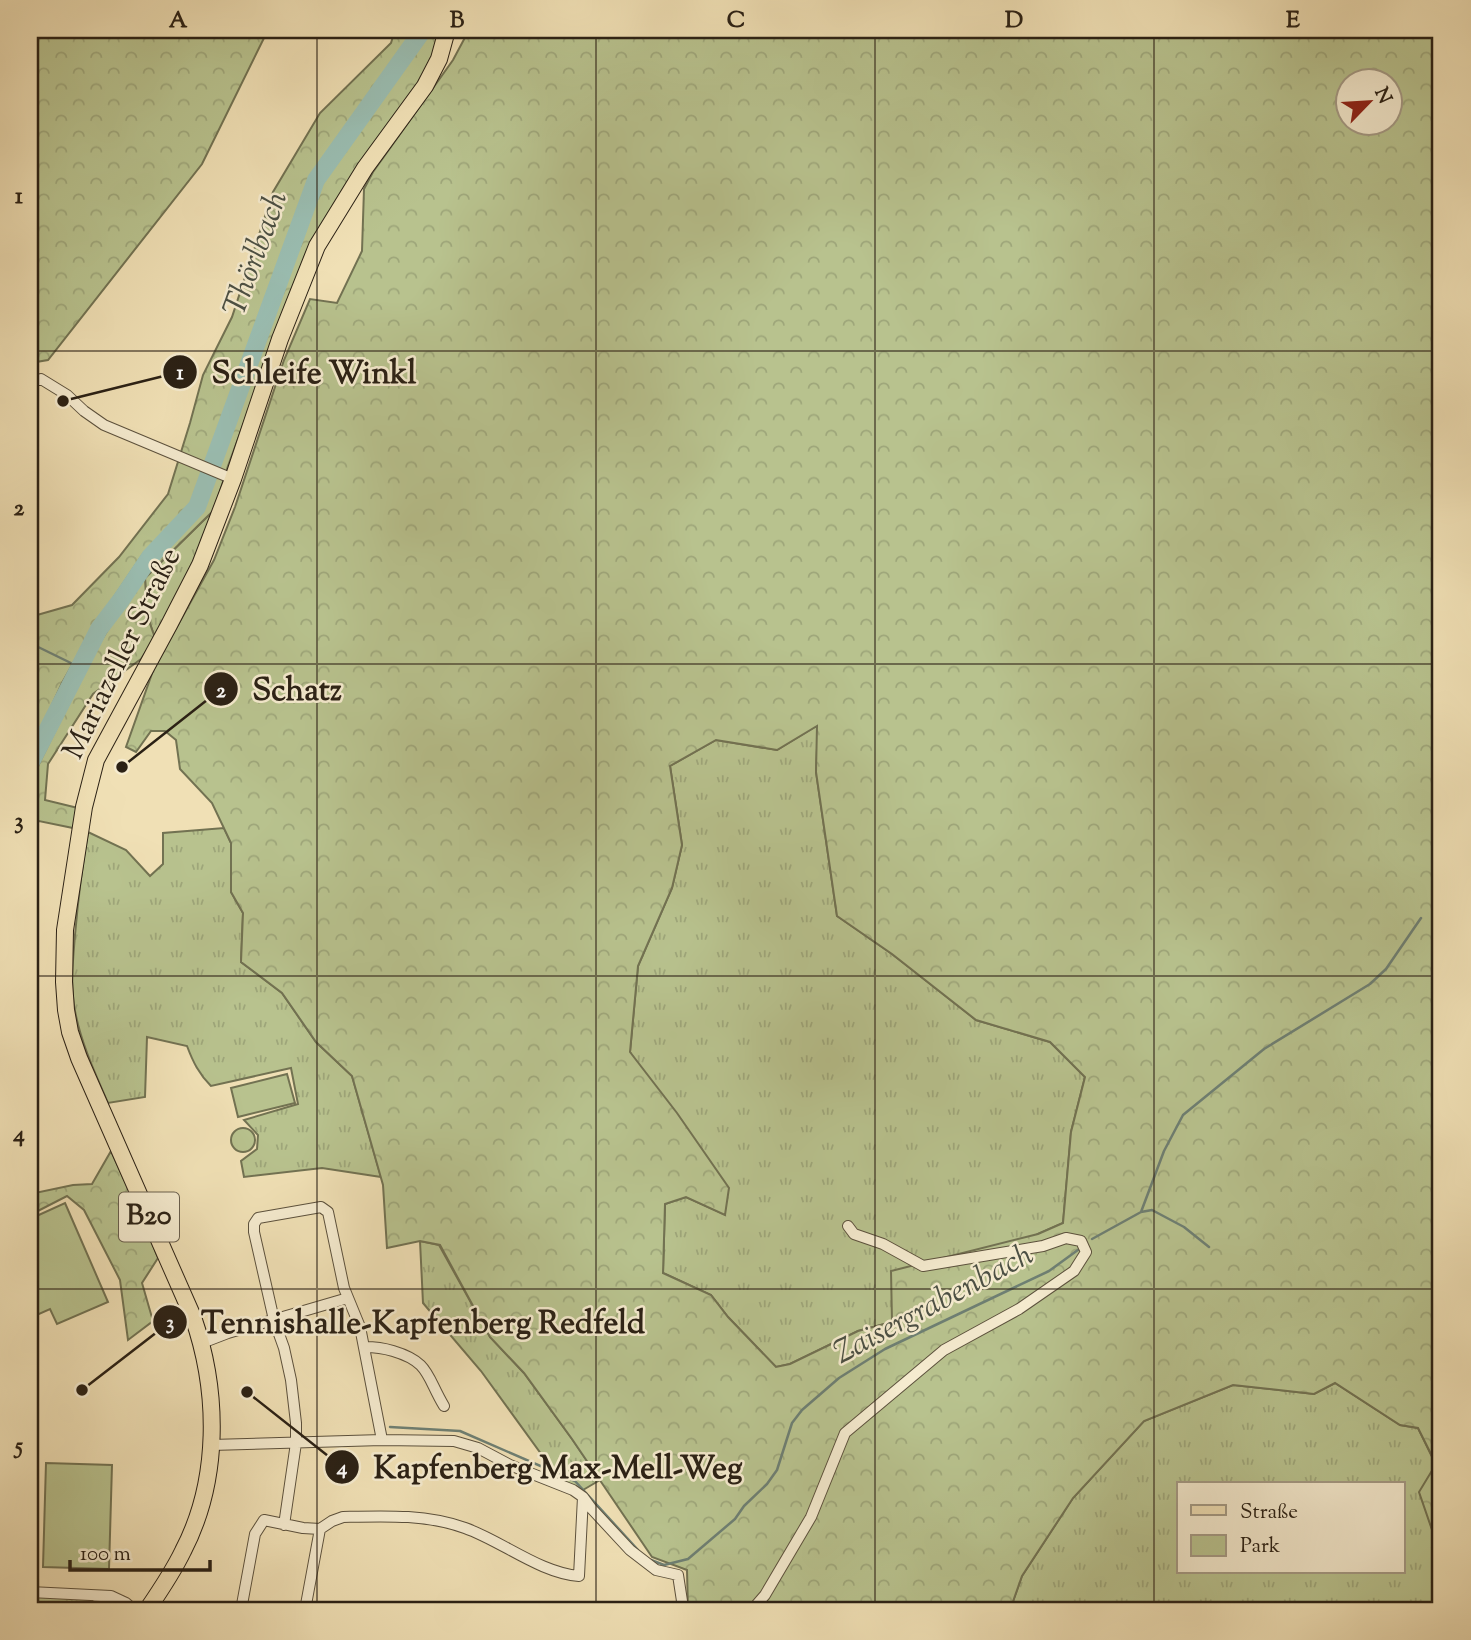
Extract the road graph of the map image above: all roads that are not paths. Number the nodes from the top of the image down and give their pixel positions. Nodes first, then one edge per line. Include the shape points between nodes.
1 (447, 30) edge
2 (30, 383) edge
3 (231, 478) junction
4 (848, 1226) dead end
5 (348, 1298) junction
6 (274, 1320) junction
7 (202, 1343) junction
8 (365, 1347) junction
9 (444, 1406) dead end
10 (382, 1440) junction
11 (296, 1443) junction
12 (211, 1445) junction
13 (583, 1497) junction
14 (284, 1525) junction
15 (320, 1529) junction
16 (30, 1592) edge
17 (103, 1596) junction
18 (93, 1610) edge
19 (134, 1610) edge
20 (147, 1610) edge
21 (241, 1610) edge
22 (305, 1610) edge
23 (679, 1610) edge
24 (752, 1610) edge

1 - 3 main road, Mariazeller Straße / B20 via 425,86 358,179 317,246
2 - 3 street via 41,379 104,425
3 - 7 main road, Mariazeller Straße / B20 via 200,565 96,760 81,823 65,943 70,1032
4 - 24 street via 854,1234 884,1244 923,1266 1066,1238 1081,1241 1086,1251 1074,1271 1019,1309 944,1350 845,1433 811,1517
5 - 6 street
5 - 6 street via 326,1209 258,1219 254,1232
5 - 8 street
6 - 7 street
6 - 11 street via 291,1380
7 - 12 main road, Mariazeller Straße / B20
8 - 9 street via 411,1356 430,1377
8 - 10 street
10 - 11 street
10 - 13 street via 454,1441
11 - 12 street
11 - 14 street
12 - 20 main road, Mariazeller Straße / B20 via 205,1489 191,1533
13 - 15 street via 579,1576 546,1566 465,1528 427,1518 342,1517
13 - 23 street via 630,1550 656,1570 678,1575
14 - 15 street
14 - 21 street via 264,1520 255,1534
15 - 22 street
16 - 17 street
17 - 18 street
17 - 19 street via 116,1597

